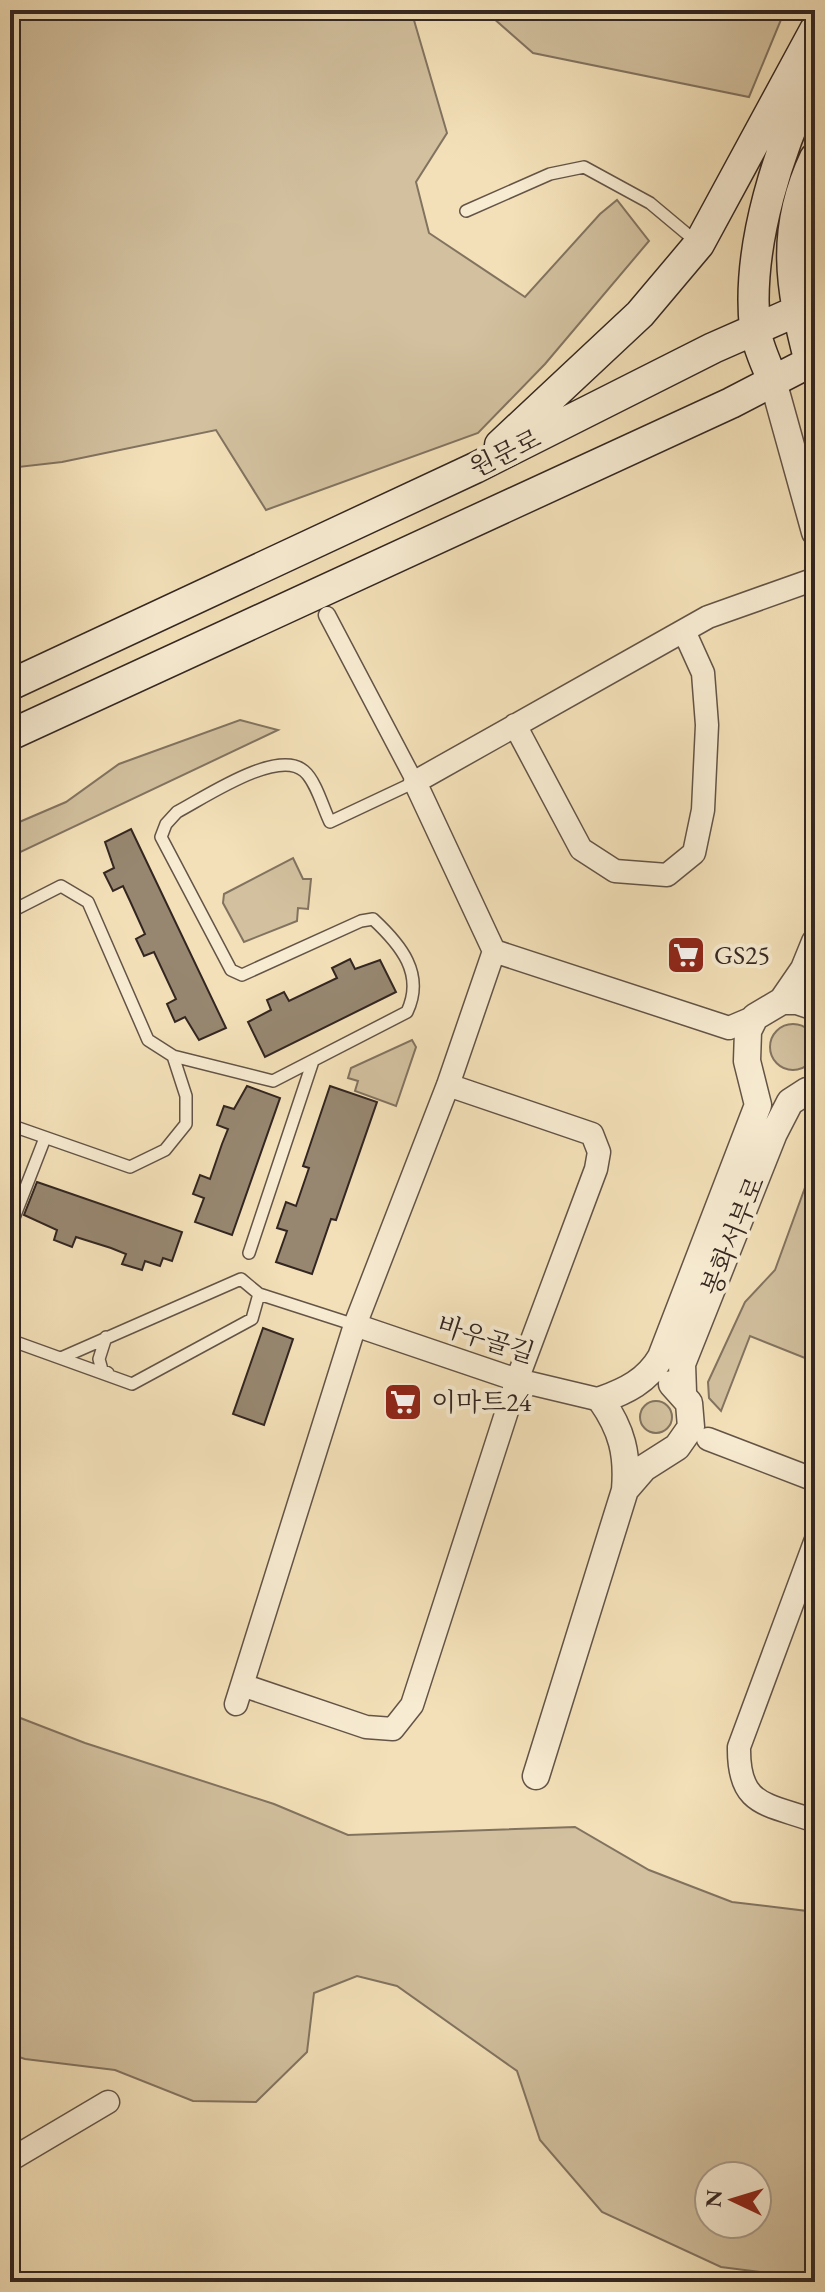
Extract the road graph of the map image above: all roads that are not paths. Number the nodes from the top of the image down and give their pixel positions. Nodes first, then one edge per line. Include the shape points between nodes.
1 (815, 30) edge
2 (815, 72) edge
3 (815, 158) edge
4 (815, 188) edge
5 (466, 211) dead end
6 (815, 217) edge
7 (699, 244) junction
8 (806, 310) edge
9 (755, 329) junction
10 (813, 368) edge
11 (773, 381) junction
12 (475, 468) junction
13 (815, 532) edge
14 (815, 579) edge
15 (327, 615) dead end
16 (684, 631) junction
17 (10, 685) edge
18 (515, 725) junction
19 (10, 735) edge
20 (415, 782) junction
21 (10, 912) edge
22 (815, 942) edge
23 (494, 951) junction
24 (782, 1001) junction
25 (815, 1007) edge
26 (755, 1017) junction
27 (729, 1028) junction
28 (173, 1056) junction
29 (313, 1061) junction
30 (750, 1068) junction
31 (448, 1085) junction
32 (811, 1089) edge
33 (10, 1125) edge
34 (45, 1138) junction
35 (10, 1228) edge
36 (249, 1253) dead end
37 (259, 1294) junction
38 (355, 1325) junction
39 (107, 1336) junction
40 (10, 1340) edge
41 (61, 1358) junction
42 (517, 1380) junction
43 (132, 1384) junction
44 (633, 1387) junction
45 (601, 1400) junction
46 (688, 1404) junction
47 (620, 1430) junction
48 (708, 1439) junction
49 (671, 1450) junction
50 (815, 1480) edge
51 (625, 1490) junction
52 (815, 1542) edge
53 (536, 1776) dead end
54 (815, 1821) edge
55 (108, 2102) dead end
56 (10, 2160) edge

1 - 7 main road
2 - 9 main road via 773,172 757,263
3 - 8 main road via 798,194 790,264
4 - 6 main road
5 - 7 lane via 550,174 584,167 650,203
7 - 12 main road via 640,314
8 - 9 main road, 원문로
8 - 10 main road
9 - 11 main road
9 - 12 main road, 원문로
10 - 11 main road, 원문로
11 - 13 street
11 - 19 main road, 원문로
12 - 17 main road, 원문로
14 - 16 street via 708,617
15 - 20 street
16 - 18 street
16 - 18 street via 703,673 703,810 694,853 667,875 615,871 581,849
18 - 20 street
20 - 23 street
20 - 29 lane via 330,822 305,772 287,764 270,765 177,812 161,837 231,970 242,975 361,921 373,919 395,939 416,982 407,1012
21 - 28 lane via 61,886 88,902 148,1040
22 - 24 street
23 - 27 street
23 - 31 street
24 - 25 street
24 - 26 street
26 - 27 street
26 - 30 street via 745,1046
27 - 30 street
28 - 29 lane via 273,1081
28 - 34 lane via 186,1096 186,1124 165,1150 130,1167
29 - 36 lane
30 - 32 street via 777,1092
30 - 44 street via 758,1105 661,1357
31 - 38 street
31 - 42 street via 592,1134 599,1152
32 - 46 street, 봉화서부로 via 790,1102 774,1133 682,1364
33 - 34 lane
34 - 35 lane
37 - 38 lane
37 - 39 lane via 241,1279
37 - 43 lane via 252,1319
38 - 42 street, 바우골길
38 - 42 street via 239,1695 393,1729 412,1705
39 - 41 lane
39 - 43 lane via 100,1345 102,1370
40 - 41 lane
41 - 43 lane
42 - 45 street, 바우골길
44 - 45 street
44 - 46 street via 662,1380
44 - 47 street via 621,1400
45 - 47 street
46 - 48 street
46 - 49 street via 691,1427
47 - 49 street via 641,1452
47 - 51 street via 627,1463
48 - 49 street
48 - 50 street
49 - 51 street via 644,1468
51 - 53 street
52 - 54 street via 739,1747 738,1777 751,1797
55 - 56 street

